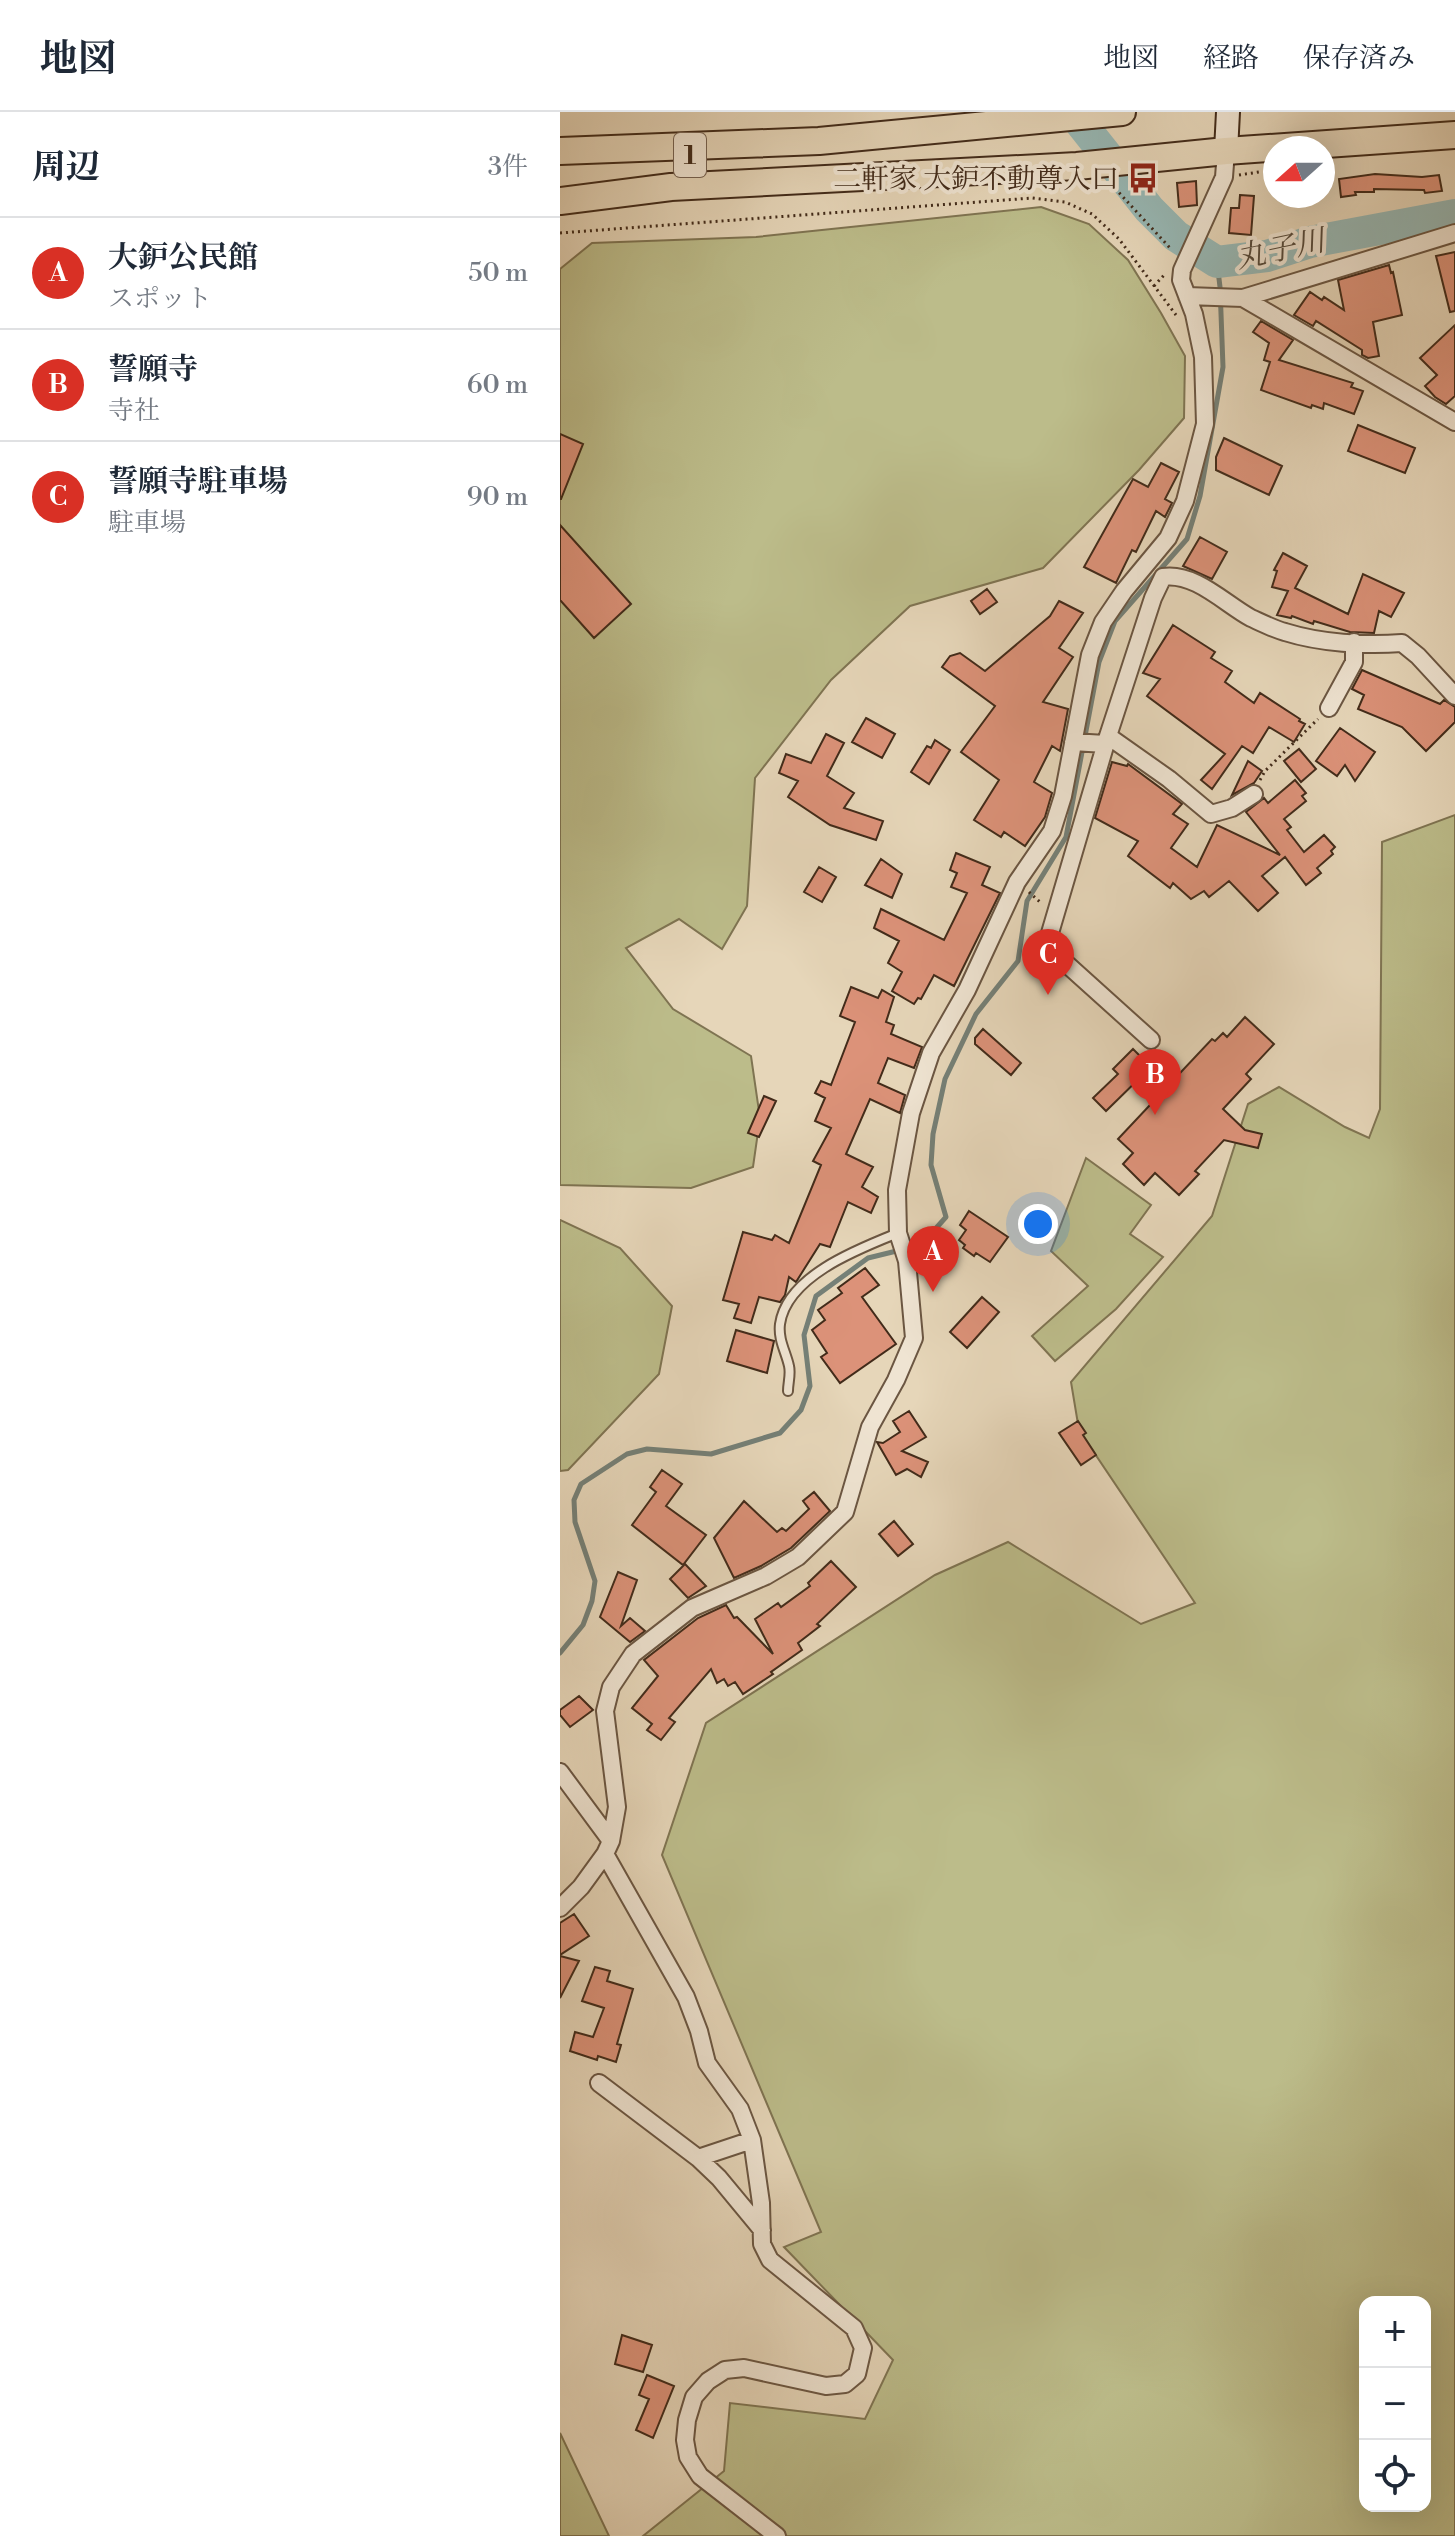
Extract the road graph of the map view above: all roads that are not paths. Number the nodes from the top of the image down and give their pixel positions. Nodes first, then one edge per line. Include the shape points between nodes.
1 (1228, 112) edge
2 (1112, 113) edge
3 (1455, 135) edge
4 (819, 141) junction
5 (560, 151) edge
6 (1226, 151) junction
7 (560, 164) edge
8 (671, 187) junction
9 (560, 192) edge
10 (560, 201) edge
11 (1455, 233) edge
12 (1187, 296) junction
13 (1243, 298) junction
14 (1451, 415) edge
15 (1153, 556) junction
16 (1163, 577) junction
17 (1354, 642) junction
18 (1455, 696) edge
19 (1329, 708) road end
20 (1107, 740) junction
21 (1073, 742) junction
22 (1254, 794) road end
23 (1151, 1040) dead end
24 (898, 1233) junction
25 (788, 1391) dead end
26 (560, 1772) edge
27 (608, 1848) junction
28 (560, 1908) edge
29 (599, 2083) dead end
30 (752, 2140) junction
31 (698, 2158) junction
32 (762, 2230) junction
33 (777, 2536) edge

1 - 6 main road
2 - 4 highway, 1
3 - 6 highway, 1
4 - 5 highway, 1
4 - 7 highway, 1
6 - 8 highway, 1 via 1077,166
6 - 12 street via 1224,177 1200,232 1174,266
8 - 9 highway, 1
8 - 10 highway, 1
11 - 13 street
12 - 13 street
12 - 15 street via 1203,357 1205,424 1185,501
13 - 14 street
15 - 16 street
15 - 21 street via 1103,622 1090,655
16 - 17 street via 1181,578 1286,633
16 - 20 street
17 - 18 street via 1409,646
17 - 19 street via 1354,662
20 - 21 street
20 - 22 street via 1169,779 1211,814
20 - 23 street via 1050,933 1060,958
21 - 24 street via 1052,831 1017,882 931,1053 911,1113 897,1190
24 - 25 lane via 836,1260 794,1293 780,1323 781,1346 790,1368
24 - 27 street via 907,1261 914,1338 870,1427 845,1512 798,1557 692,1608 633,1654 611,1687 605,1711 617,1807
26 - 27 street
27 - 28 street
27 - 30 street via 686,1997 707,2063 740,2109
29 - 31 street
30 - 31 street
30 - 32 street
31 - 32 street
32 - 33 street via 770,2260 854,2328 863,2348 857,2374 845,2384 826,2386 744,2368 725,2370 694,2397 687,2420 688,2457 700,2476

